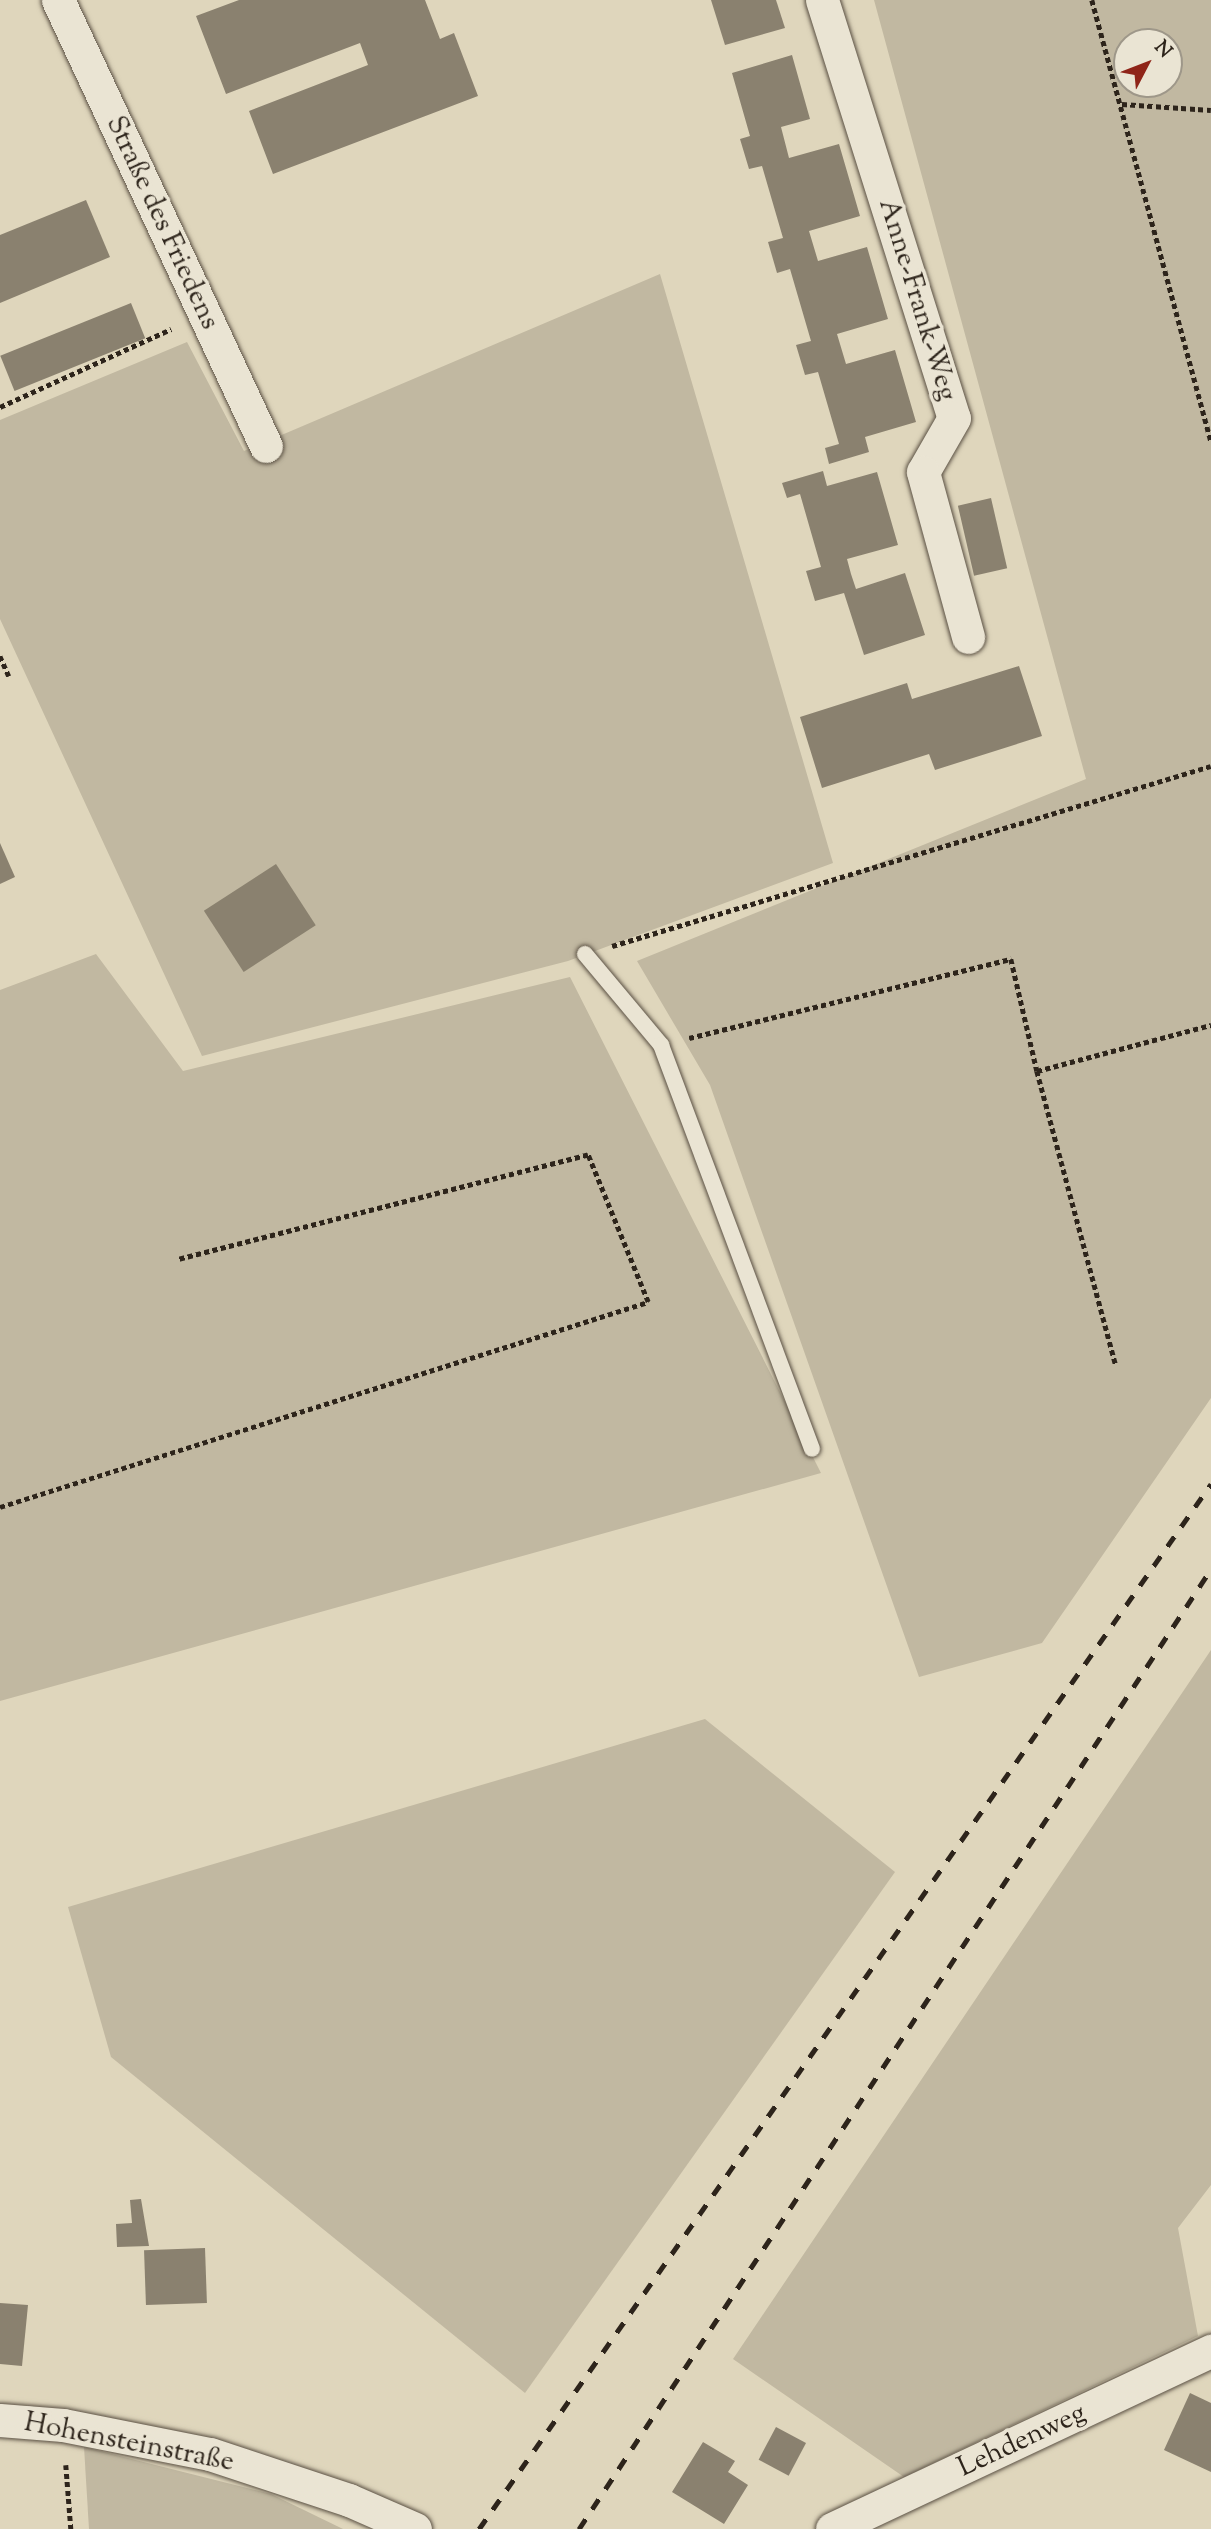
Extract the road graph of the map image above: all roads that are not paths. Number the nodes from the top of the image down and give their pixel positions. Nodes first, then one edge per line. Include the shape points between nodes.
1 (58, 0) edge
2 (822, 0) edge
3 (266, 446) dead end
4 (968, 637) dead end
5 (585, 954) road end
6 (812, 1449) dead end
7 (1211, 2351) edge
8 (0, 2420) edge
9 (415, 2529) edge
10 (832, 2529) edge

1 - 3 street, Straße des Friedens
2 - 4 street, Anne-Frank-Weg via 954,418 923,472
5 - 6 lane via 661,1045
7 - 10 street, Lehdenweg
8 - 9 street, Hohensteinstraße via 63,2425 210,2454 349,2500

